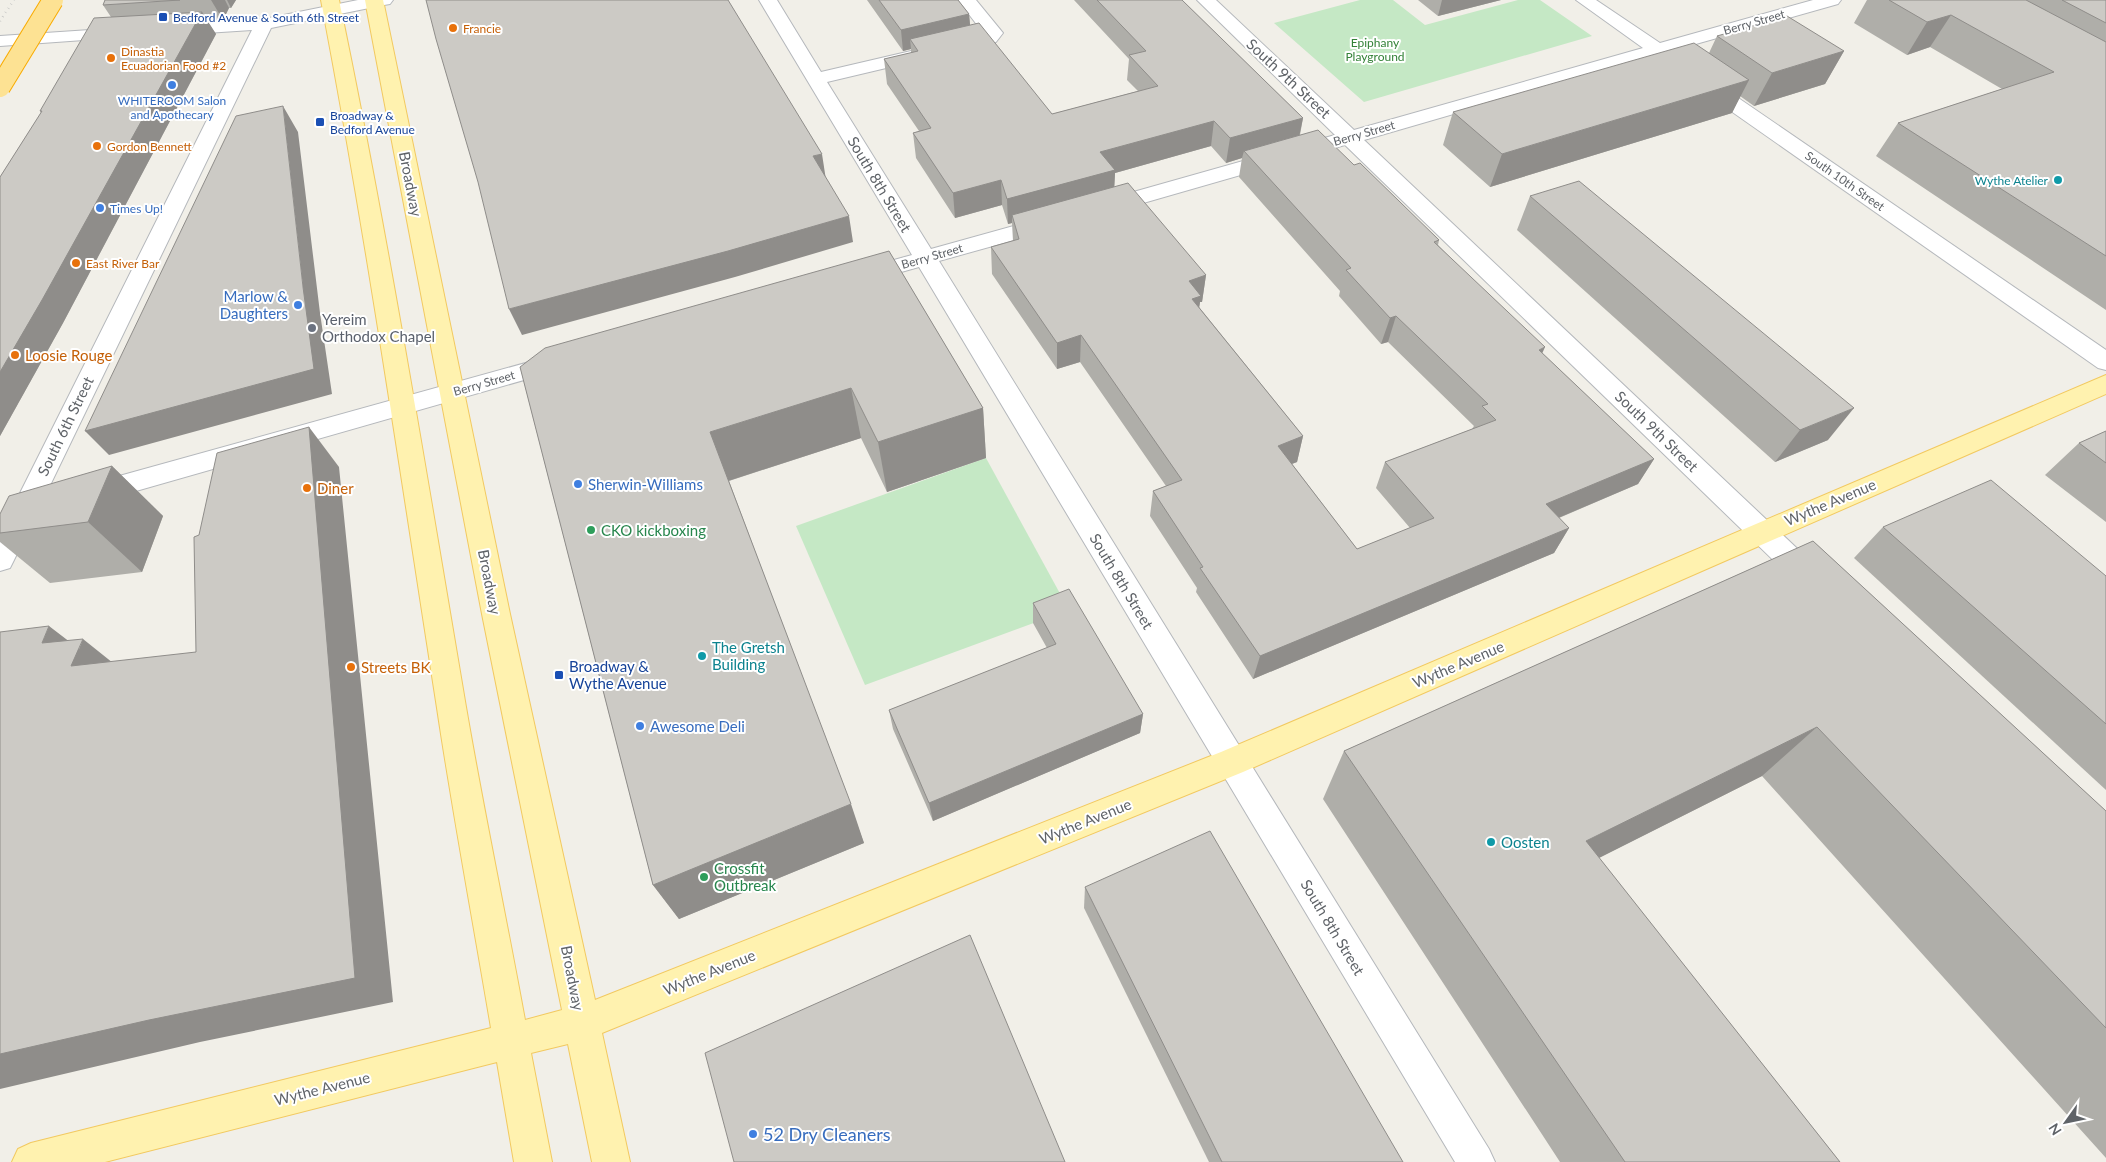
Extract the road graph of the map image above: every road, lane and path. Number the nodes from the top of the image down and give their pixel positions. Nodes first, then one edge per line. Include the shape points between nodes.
1 (53, 0) edge
2 (768, 0) edge
3 (967, 0) edge
4 (1206, 0) edge
5 (1585, 0) edge
6 (1832, 0) edge
7 (377, 1) edge
8 (332, 5) edge
9 (264, 24) junction
10 (161, 31) edge
11 (142, 32) edge
12 (0, 41) edge
13 (1656, 50) junction
14 (816, 79) junction
15 (0, 87) edge
16 (1350, 137) junction
17 (925, 258) junction
18 (844, 281) edge
19 (576, 357) edge
20 (2106, 362) edge
21 (2106, 384) edge
22 (453, 392) junction
23 (404, 405) junction
24 (26, 506) junction
25 (0, 509) edge
26 (1762, 532) junction
27 (0, 560) edge
28 (1829, 597) edge
29 (1232, 762) junction
30 (582, 1023) junction
31 (512, 1040) junction
32 (31, 1162) edge
33 (533, 1162) edge
34 (611, 1162) edge
35 (1476, 1162) edge

1 - 15 highway, bridge
2 - 14 street, South 8th Street
3 - 14 street via 994,33 990,38
4 - 16 street, South 9th Street
5 - 13 street, South 10th Street
6 - 13 street, Berry Street
7 - 8 street
7 - 22 main road, Broadway
8 - 9 street
8 - 23 main road
9 - 10 street
9 - 24 street, South 6th Street
11 - 12 street
13 - 16 street, Berry Street
13 - 20 street, South 10th Street
14 - 17 street, South 8th Street
16 - 17 street, Berry Street
16 - 26 street, South 9th Street
17 - 18 street, Berry Street
17 - 29 street, South 8th Street
19 - 22 street, Berry Street
21 - 26 main road, Wythe Avenue
22 - 23 street, Berry Street
22 - 30 main road, Broadway
23 - 24 street, Berry Street via 65,500
23 - 31 main road via 452,710
24 - 25 street, Berry Street
24 - 27 street, South 6th Street
26 - 28 street, South 9th Street
26 - 29 main road, Wythe Avenue
29 - 30 main road, Wythe Avenue
29 - 35 street, South 8th Street
30 - 31 main road, Wythe Avenue
30 - 34 main road, Broadway
31 - 32 main road, Wythe Avenue
31 - 33 main road

